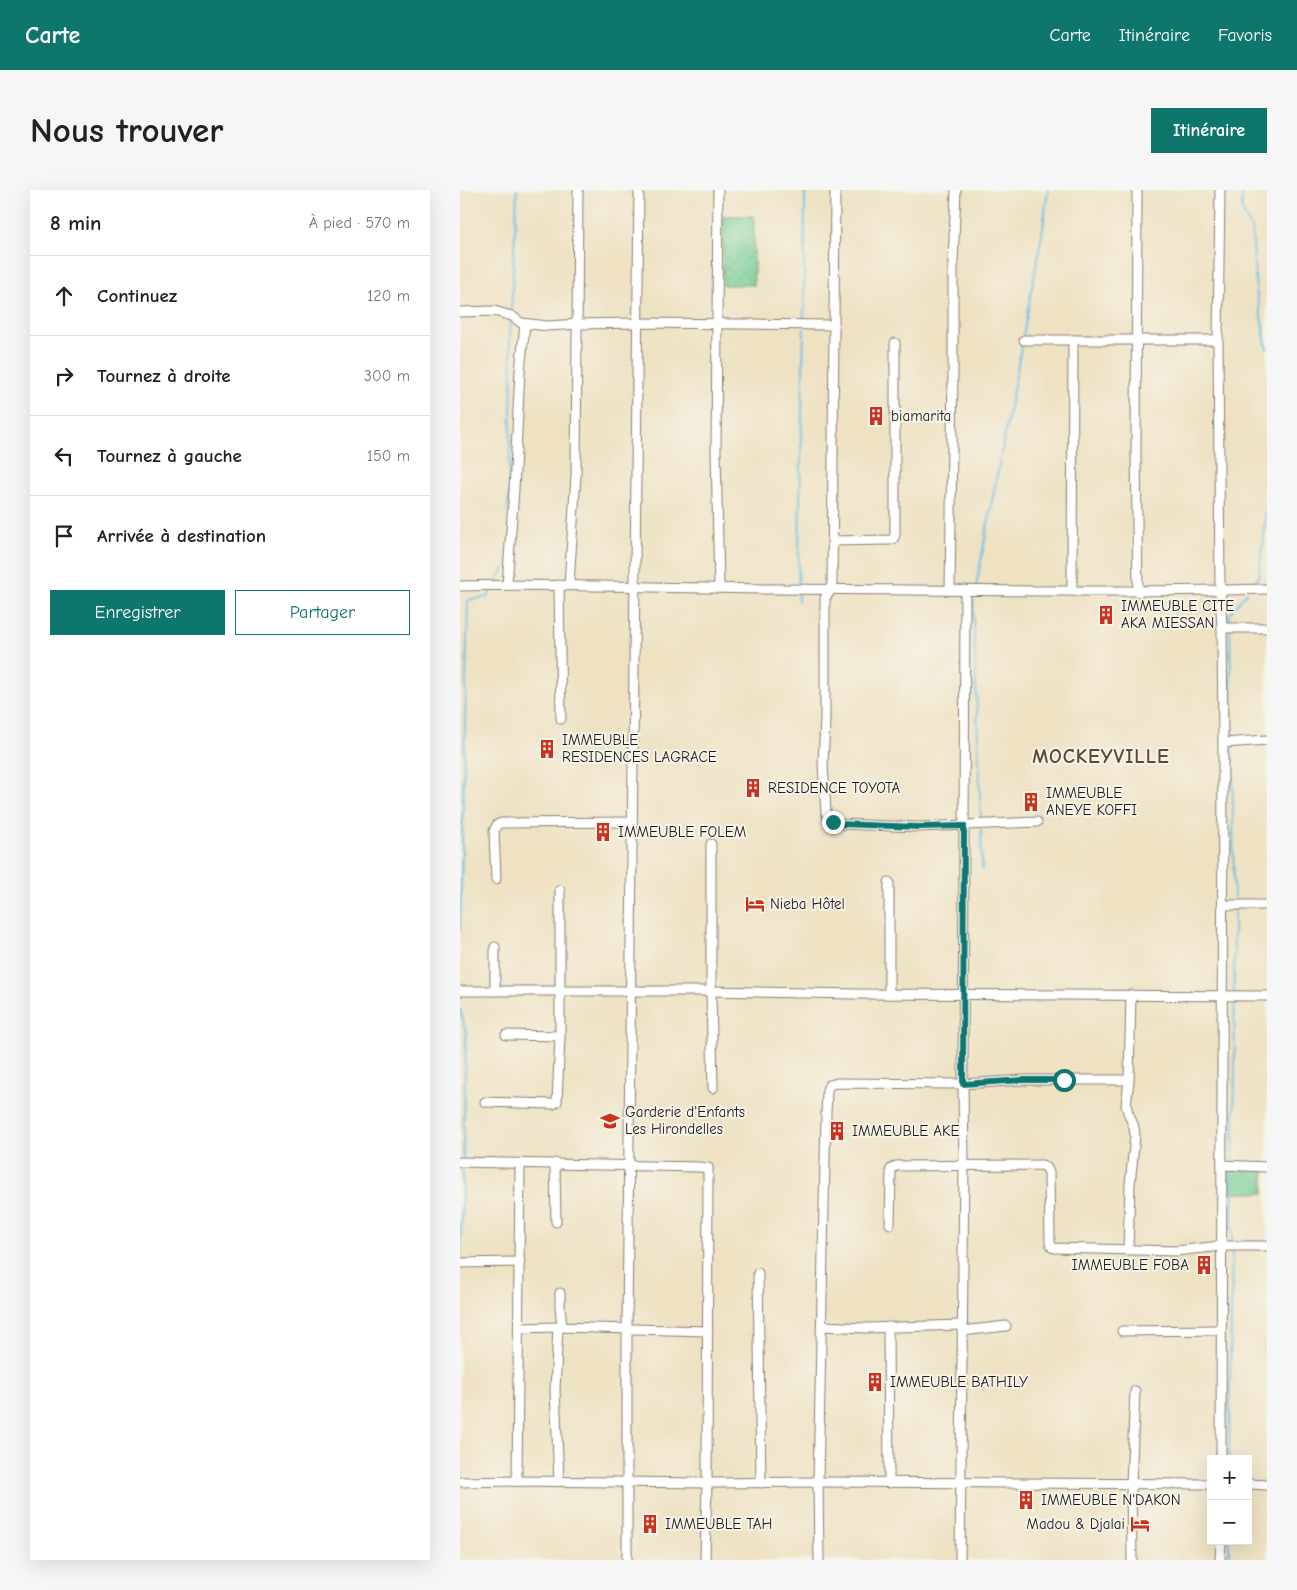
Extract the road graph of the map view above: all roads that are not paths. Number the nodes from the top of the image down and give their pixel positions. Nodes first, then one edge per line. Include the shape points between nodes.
1 (578, 190) edge
2 (639, 190) edge
3 (718, 190) edge
4 (835, 190) edge
5 (956, 190) edge
6 (1137, 190) edge
7 (1220, 190) edge
8 (460, 312) edge
9 (637, 323) junction
10 (525, 324) junction
11 (578, 324) junction
12 (717, 324) junction
13 (834, 325) junction
14 (1136, 339) junction
15 (1024, 340) dead end
16 (1073, 340) junction
17 (1218, 340) junction
18 (895, 343) dead end
19 (832, 541) junction
20 (507, 585) junction
21 (559, 585) junction
22 (570, 585) junction
23 (460, 586) edge
24 (635, 587) junction
25 (719, 588) junction
26 (832, 589) junction
27 (1267, 589) edge
28 (950, 590) junction
29 (965, 590) junction
30 (1220, 590) junction
31 (1072, 592) junction
32 (1138, 592) junction
33 (1222, 628) junction
34 (1267, 628) edge
35 (561, 719) dead end
36 (1267, 740) edge
37 (1223, 743) junction
38 (631, 822) junction
39 (1037, 822) dead end
40 (964, 826) junction
41 (711, 844) dead end
42 (496, 879) dead end
43 (890, 882) dead end
44 (560, 890) dead end
45 (1222, 905) junction
46 (1267, 906) edge
47 (494, 947) dead end
48 (460, 991) edge
49 (495, 991) junction
50 (560, 991) junction
51 (711, 991) junction
52 (631, 992) junction
53 (889, 994) junction
54 (964, 994) junction
55 (1132, 995) junction
56 (1222, 995) junction
57 (1267, 996) edge
58 (506, 1035) dead end
59 (560, 1036) junction
60 (1129, 1080) junction
61 (963, 1084) junction
62 (713, 1088) dead end
63 (485, 1102) dead end
64 (460, 1162) edge
65 (520, 1163) junction
66 (555, 1163) junction
67 (628, 1165) junction
68 (964, 1165) junction
69 (1222, 1166) junction
70 (1267, 1167) edge
71 (556, 1222) dead end
72 (890, 1224) dead end
73 (1221, 1246) junction
74 (1267, 1246) edge
75 (1128, 1250) junction
76 (520, 1262) junction
77 (460, 1263) edge
78 (758, 1273) dead end
79 (560, 1293) dead end
80 (822, 1326) junction
81 (1006, 1326) dead end
82 (560, 1327) junction
83 (888, 1327) junction
84 (519, 1328) junction
85 (627, 1328) junction
86 (962, 1328) junction
87 (1221, 1330) junction
88 (708, 1331) junction
89 (1122, 1331) dead end
90 (1135, 1390) dead end
91 (1221, 1455) edge
92 (517, 1481) junction
93 (559, 1481) junction
94 (460, 1482) edge
95 (627, 1482) junction
96 (761, 1482) junction
97 (818, 1482) junction
98 (707, 1483) junction
99 (888, 1483) junction
100 (961, 1484) junction
101 (1131, 1484) junction
102 (1207, 1484) edge
103 (1252, 1484) edge
104 (1267, 1484) edge
105 (1221, 1545) edge
106 (627, 1560) edge
107 (705, 1560) edge
108 (819, 1560) edge
109 (960, 1560) edge
110 (1132, 1560) edge
111 (1220, 1560) edge

1 - 11 street
2 - 9 street
3 - 12 street
4 - 13 street
5 - 28 street
6 - 14 street
7 - 17 street
8 - 10 street via 494,311
9 - 11 street
9 - 12 street
9 - 24 street
10 - 11 street
10 - 20 street
11 - 22 street via 576,475
12 - 13 street
12 - 25 street
13 - 19 street
14 - 16 street
14 - 17 street
14 - 32 street
15 - 16 street
16 - 31 street
17 - 30 street
18 - 19 street via 895,535 890,540
19 - 26 street
20 - 21 street
20 - 23 street
21 - 22 street
21 - 35 street
22 - 24 street
24 - 25 street
24 - 38 street
25 - 26 street
26 - 28 street
26 - 40 street via 825,598 823,765 828,818 838,824
27 - 30 street
28 - 29 street
29 - 31 street
29 - 40 street
30 - 32 street
30 - 33 street
31 - 32 street
33 - 34 street
33 - 37 street
36 - 37 street
37 - 45 street
38 - 42 street via 496,825
38 - 52 street
39 - 40 street
40 - 54 street
41 - 51 street
43 - 53 street
44 - 50 street
45 - 46 street
45 - 56 street
47 - 49 street
48 - 49 street
49 - 50 street
50 - 52 street
50 - 59 street
51 - 52 street
51 - 53 street
51 - 62 street
52 - 67 street
53 - 54 street
54 - 55 street
54 - 61 street
55 - 56 street
55 - 60 street
56 - 57 street
56 - 69 street
58 - 59 street
59 - 63 street via 557,1102
60 - 61 street via 1023,1080
60 - 75 street via 1126,1105 1135,1136
61 - 68 street
61 - 80 street via 837,1083 829,1086
64 - 65 street
65 - 66 street
65 - 76 street
66 - 67 street
66 - 71 street
67 - 85 street
67 - 88 street via 708,1168
68 - 72 street via 893,1167
68 - 75 street via 1042,1165 1049,1173 1052,1247
68 - 86 street
69 - 70 street
69 - 73 street
73 - 74 street
73 - 75 street via 1176,1251
73 - 87 street
76 - 77 street
76 - 84 street
78 - 96 street
79 - 82 street
80 - 83 street
80 - 97 street
81 - 86 street
82 - 84 street
82 - 85 street
82 - 93 street via 555,1390
83 - 86 street
83 - 99 street
84 - 92 street
85 - 88 street
85 - 95 street
86 - 100 street
87 - 89 street
87 - 91 street
88 - 98 street
90 - 101 street
92 - 93 street
92 - 94 street
93 - 95 street
95 - 98 street
95 - 106 street
96 - 97 street
96 - 98 street
97 - 99 street
97 - 108 street
98 - 107 street
99 - 100 street
100 - 101 street
100 - 109 street
101 - 102 street
101 - 110 street
103 - 104 street
105 - 111 street

